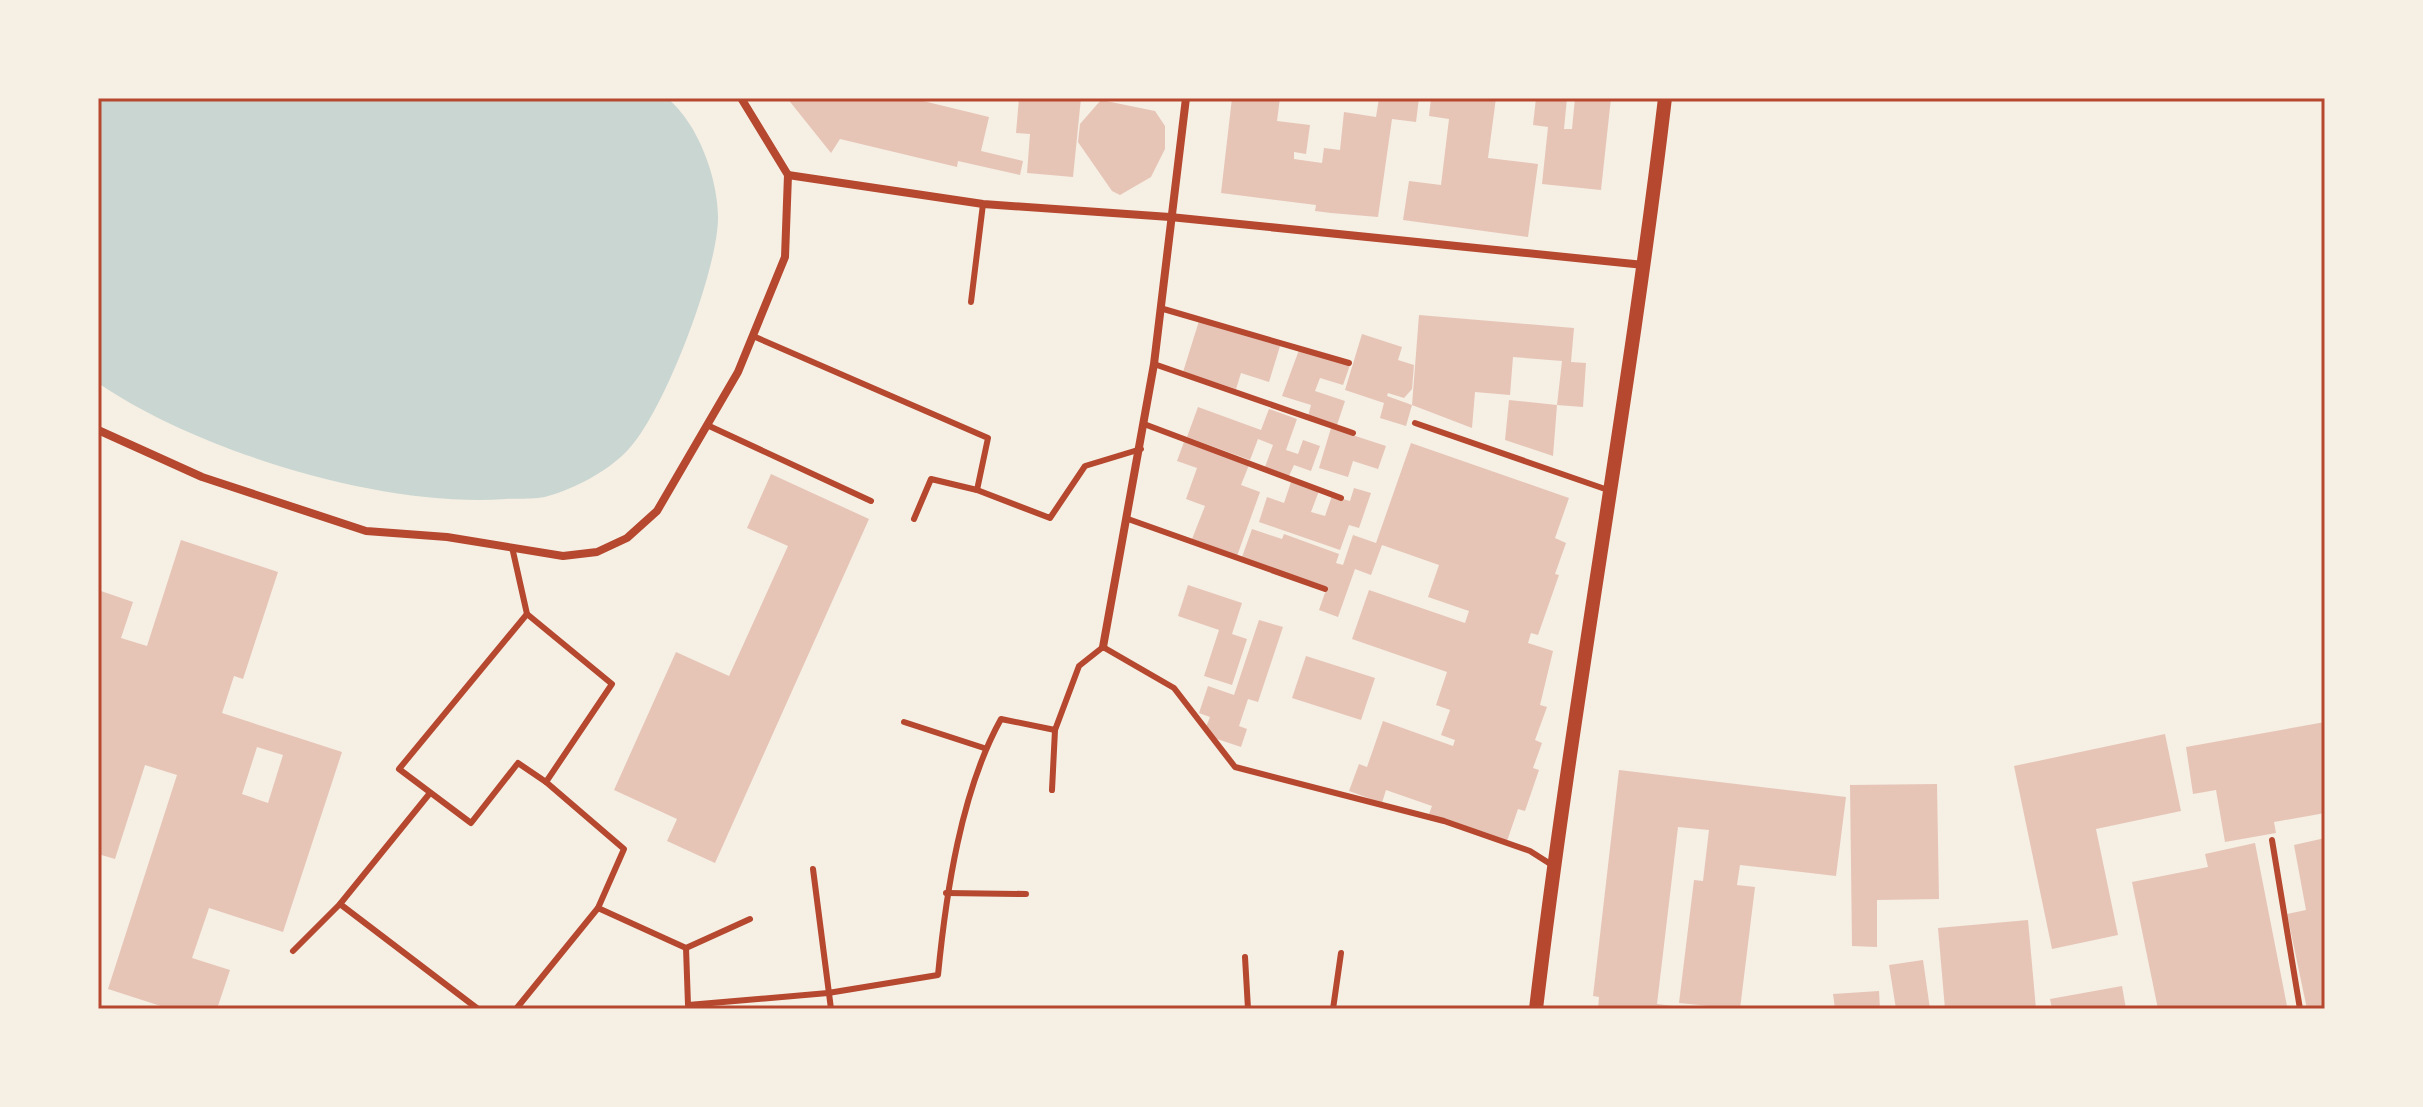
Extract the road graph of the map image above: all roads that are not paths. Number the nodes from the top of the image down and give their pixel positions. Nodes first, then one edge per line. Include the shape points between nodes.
1 (741, 98) edge
2 (1186, 98) edge
3 (1665, 98) edge
4 (788, 175) junction
5 (983, 204) junction
6 (1170, 217) junction
7 (1645, 265) junction
8 (971, 302) dead end
9 (1160, 308) junction
10 (753, 336) junction
11 (1349, 363) dead end
12 (1154, 364) junction
13 (1415, 423) dead end
14 (1144, 424) junction
15 (707, 425) junction
16 (98, 430) edge
17 (1353, 433) dead end
18 (1141, 449) junction
19 (977, 490) junction
20 (1611, 492) junction
21 (1341, 498) dead end
22 (871, 501) dead end
23 (914, 519) dead end
24 (1128, 519) junction
25 (512, 547) junction
26 (1325, 589) dead end
27 (527, 614) junction
28 (1103, 647) junction
29 (904, 722) dead end
30 (1055, 730) junction
31 (984, 748) junction
32 (546, 782) junction
33 (1052, 790) dead end
34 (430, 793) junction
35 (2272, 840) dead end
36 (1553, 865) junction
37 (813, 869) dead end
38 (946, 893) junction
39 (1026, 894) dead end
40 (340, 904) junction
41 (598, 908) junction
42 (750, 919) dead end
43 (686, 948) junction
44 (293, 951) dead end
45 (1341, 953) dead end
46 (1245, 957) dead end
47 (828, 993) junction
48 (686, 1007) edge
49 (478, 1009) edge
50 (516, 1009) edge
51 (831, 1009) edge
52 (1248, 1009) edge
53 (1333, 1009) edge
54 (1536, 1009) edge
55 (2300, 1009) edge

1 - 4 street
2 - 6 street
3 - 7 street
4 - 5 street
4 - 10 street via 785,257
5 - 6 street
5 - 8 lane
6 - 7 street
6 - 9 street
7 - 20 street
9 - 11 lane
9 - 12 street
10 - 15 street
10 - 19 lane via 988,438
12 - 14 street
12 - 17 lane
13 - 20 lane
14 - 18 street
14 - 21 lane
15 - 22 lane
15 - 25 street via 657,511 627,538 597,552 563,556
16 - 25 street via 202,477 353,527
18 - 19 lane via 1085,466 1050,518
18 - 24 street
19 - 23 lane via 931,479
20 - 36 street
24 - 26 lane
24 - 28 street
25 - 27 lane
27 - 32 lane via 612,684
27 - 34 lane via 399,769
28 - 30 lane via 1079,666
28 - 36 lane via 1174,688 1235,767 1444,821 1530,851
29 - 31 lane
30 - 31 lane via 1001,719
30 - 33 lane
31 - 38 lane
32 - 34 lane via 518,763 471,823
32 - 41 lane via 624,849
34 - 40 lane
35 - 55 lane
36 - 54 street
37 - 47 lane
38 - 39 lane
38 - 47 lane via 938,975
40 - 44 lane
40 - 49 lane
41 - 43 lane
41 - 50 lane
42 - 43 lane
43 - 48 lane
45 - 53 lane
46 - 52 lane
47 - 48 lane
47 - 51 lane

